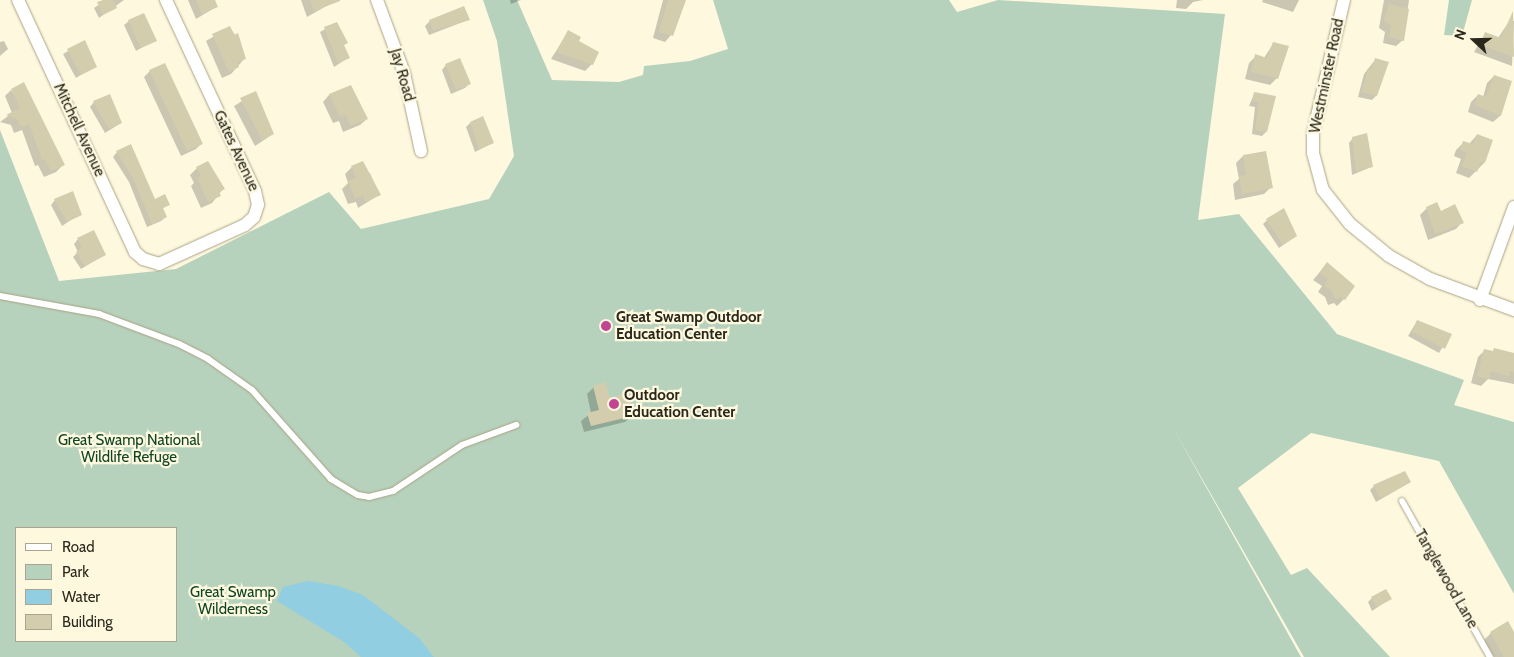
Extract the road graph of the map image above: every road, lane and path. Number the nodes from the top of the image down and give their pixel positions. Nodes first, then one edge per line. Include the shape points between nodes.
1 (18, 0) edge
2 (166, 0) edge
3 (377, 0) edge
4 (1344, 0) edge
5 (421, 151) dead end
6 (1514, 207) edge
7 (141, 258) joint
8 (0, 296) edge
9 (1480, 300) junction
10 (1514, 310) edge
11 (516, 425) dead end
12 (1402, 501) dead end
13 (1490, 657) edge

1 - 7 street, Mitchell Avenue via 134,252
2 - 7 street, Gates Avenue via 255,191 258,205 254,217 245,225 168,262 153,264
3 - 5 street, Jay Road via 404,73
4 - 9 street, Westminster Road via 1313,133 1313,153 1323,190 1350,224 1389,256 1430,279
6 - 9 street
8 - 11 lane via 99,314 179,344 208,359 252,390 331,479 358,495 369,497 393,492 462,445
9 - 10 street, Westminster Road
12 - 13 lane, Tanglewood Lane

